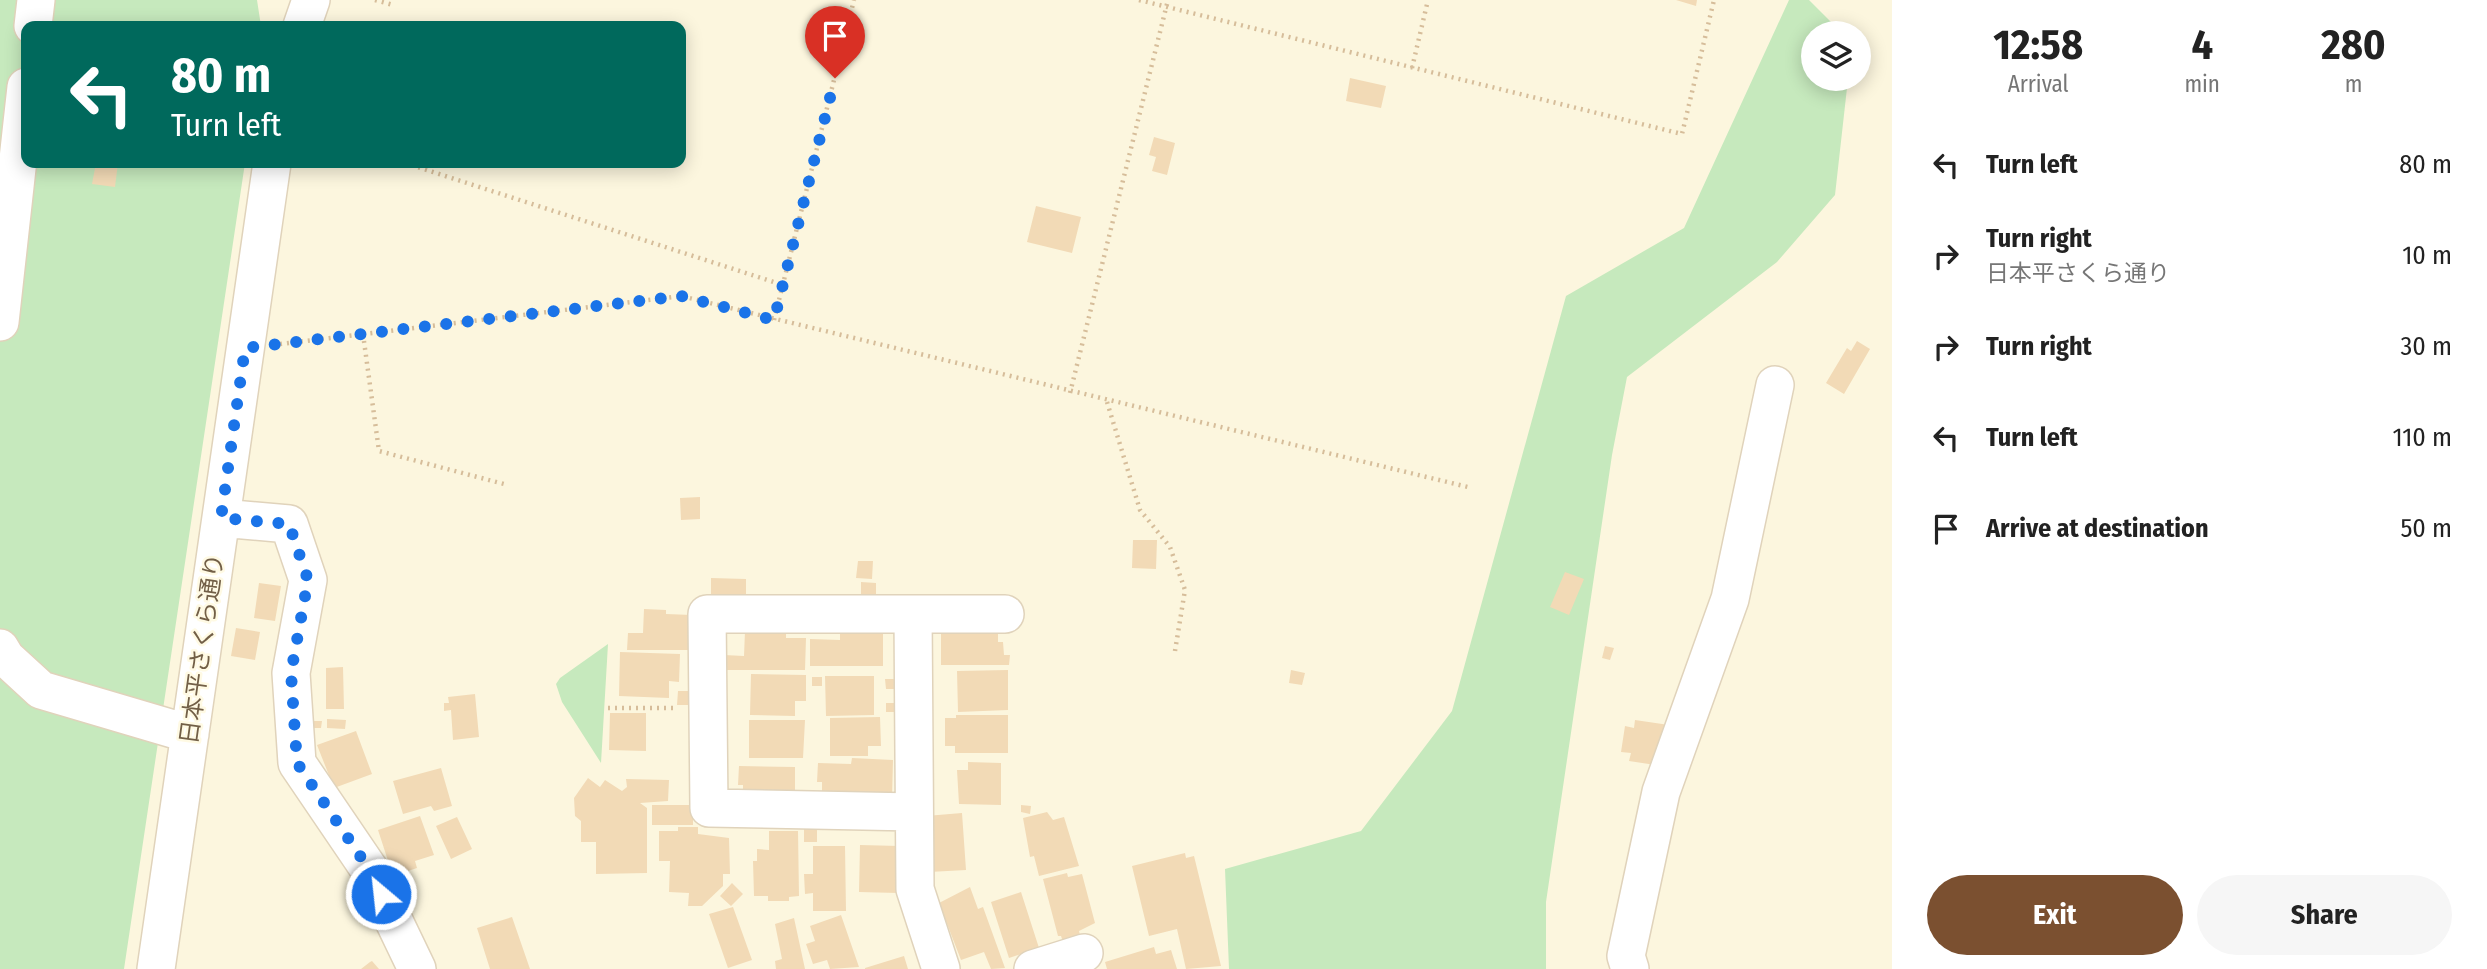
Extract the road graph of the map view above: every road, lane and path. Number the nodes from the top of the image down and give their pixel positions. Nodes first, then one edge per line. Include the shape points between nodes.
1 (36, 0) edge
2 (311, 0) edge
3 (375, 0) edge
4 (854, 0) edge
5 (1139, 0) edge
6 (1168, 0) edge
7 (1428, 0) edge
8 (1714, 0) edge
9 (393, 5) dead end
10 (1166, 7) junction
11 (34, 21) edge
12 (304, 21) edge
13 (1412, 68) junction
14 (21, 132) edge
15 (271, 168) edge
16 (420, 168) edge
17 (783, 285) junction
18 (774, 320) junction
19 (0, 322) edge
20 (363, 334) junction
21 (245, 348) junction
22 (1775, 385) dead end
23 (1070, 393) junction
24 (1107, 401) junction
25 (504, 484) dead end
26 (1472, 488) dead end
27 (221, 518) junction
28 (913, 614) junction
29 (1005, 614) dead end
30 (0, 648) edge
31 (1175, 651) dead end
32 (608, 708) dead end
33 (709, 709) junction
34 (190, 734) junction
35 (914, 813) junction
36 (1084, 953) dead end
37 (156, 969) edge
38 (417, 969) edge
39 (941, 969) edge
40 (1033, 969) edge
41 (1630, 969) edge

1 - 11 street
2 - 12 street
3 - 9 path
4 - 17 path
5 - 10 path
6 - 10 path
7 - 13 path
8 - 13 path via 1682,134
10 - 13 path
10 - 23 path
14 - 19 street
15 - 21 street, 日本平さくら通り
16 - 17 path
17 - 18 path
18 - 20 path via 681,296
18 - 23 path
20 - 21 path
20 - 25 path via 379,451
21 - 27 street, 日本平さくら通り
22 - 41 street via 1730,600 1661,792 1626,956
23 - 24 path
24 - 26 path
24 - 31 path via 1140,510 1170,547 1185,590
27 - 34 street, 日本平さくら通り
27 - 38 street via 289,524 308,580 291,673 297,763 369,869
28 - 29 street
28 - 33 street via 707,614
28 - 35 street
30 - 34 street via 41,690
32 - 33 path
33 - 35 street via 709,808
34 - 37 street, 日本平さくら通り
35 - 39 street via 915,889
36 - 40 street

